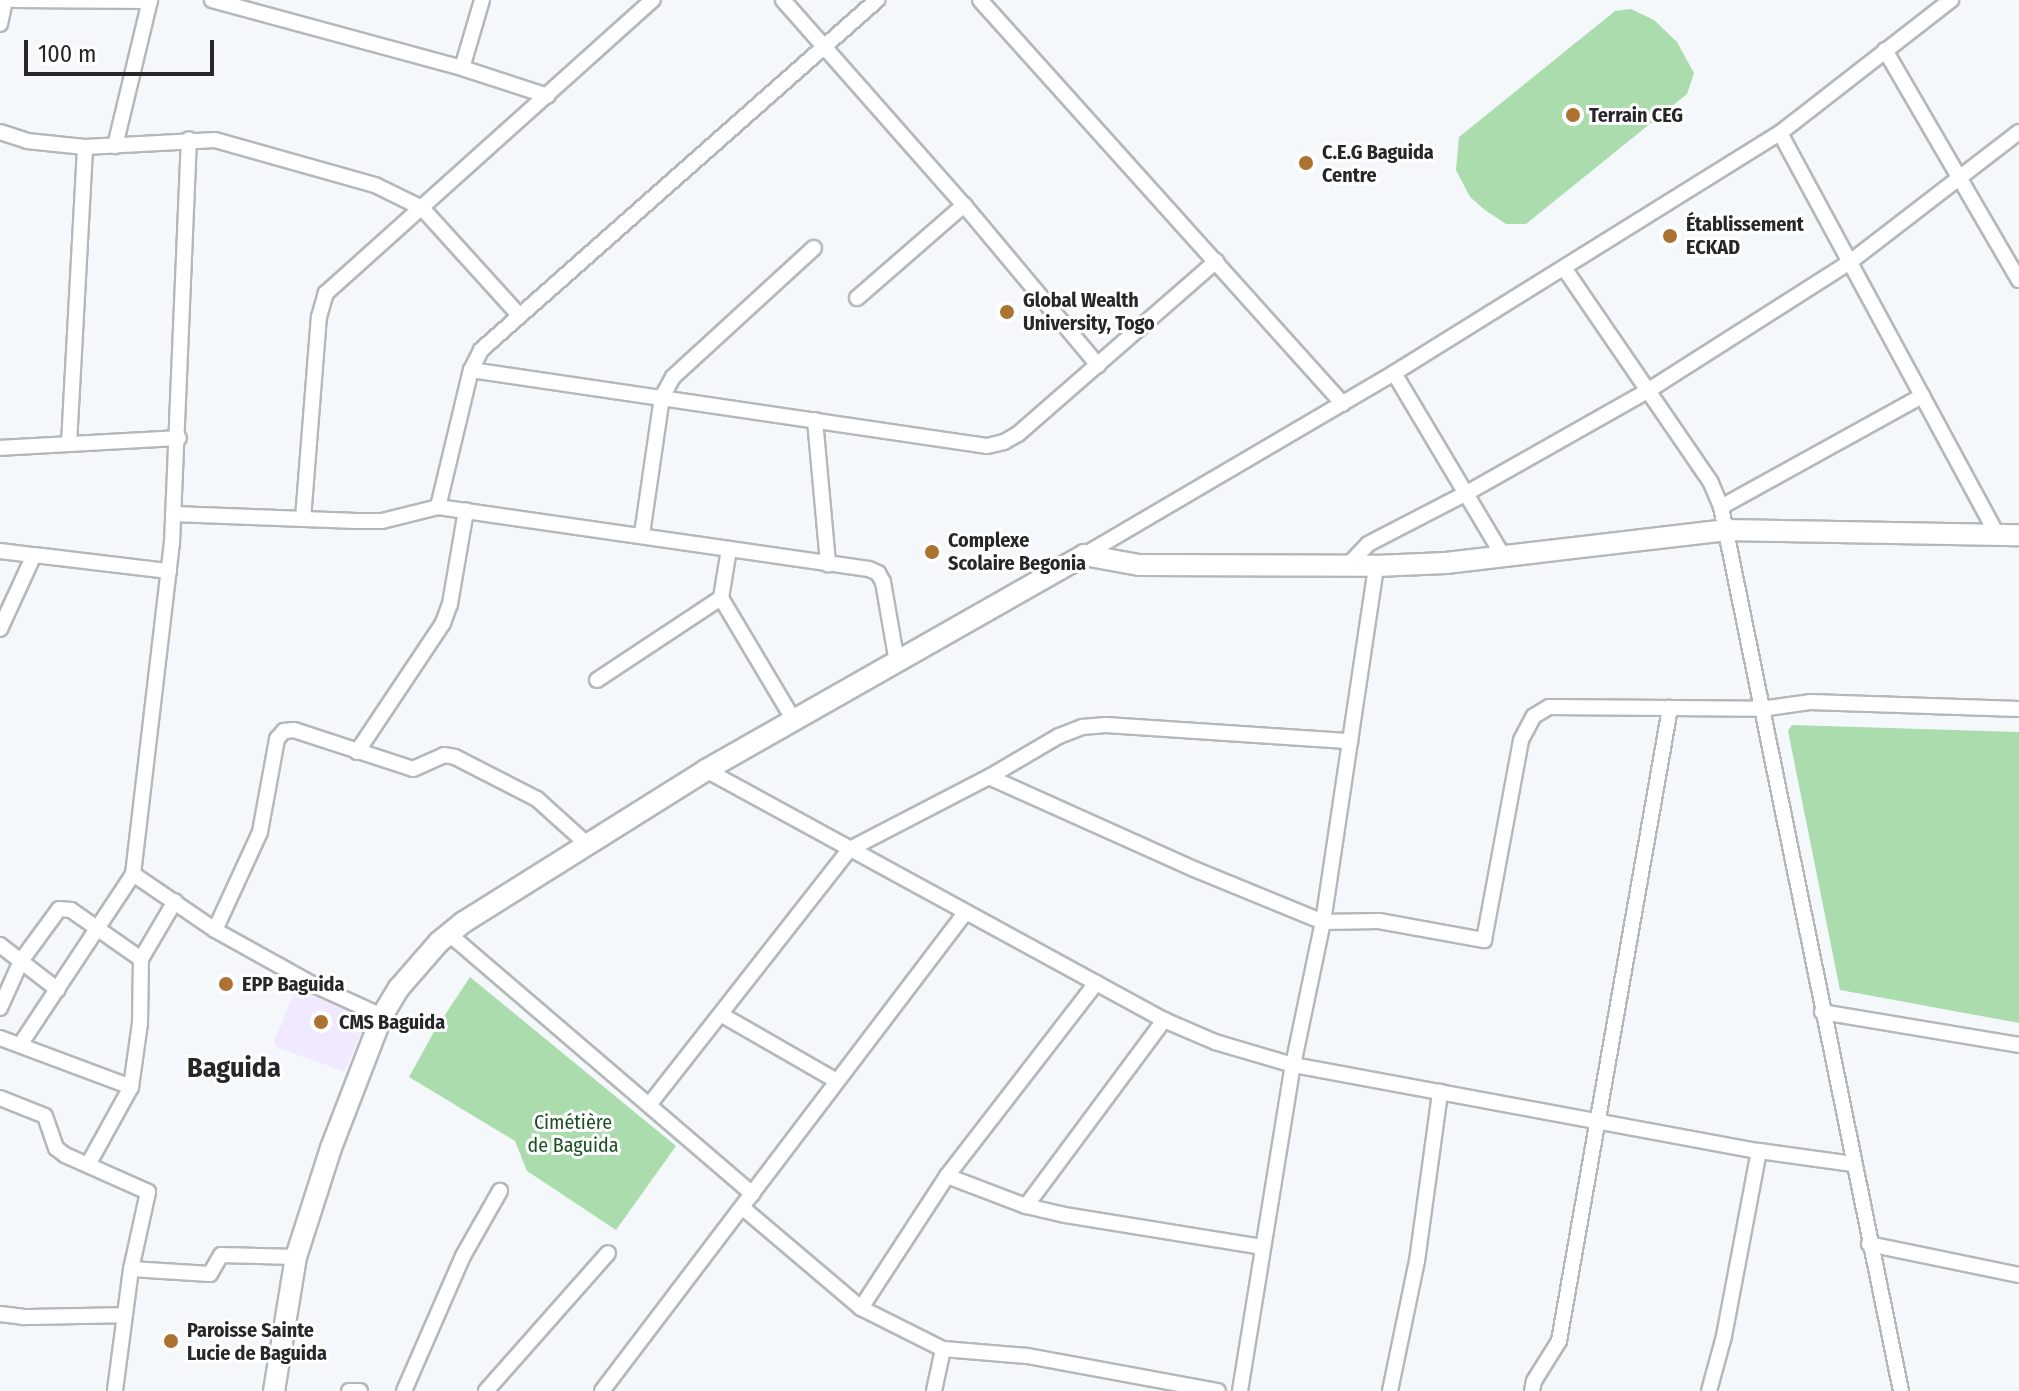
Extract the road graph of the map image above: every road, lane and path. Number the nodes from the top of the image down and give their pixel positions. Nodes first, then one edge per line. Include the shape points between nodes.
1 (3, 0) edge
2 (14, 0) edge
3 (212, 0) edge
4 (482, 0) edge
5 (653, 0) edge
6 (783, 0) edge
7 (877, 0) edge
8 (980, 0) edge
9 (1951, 0) edge
10 (150, 1) edge
11 (0, 24) edge
12 (825, 47) junction
13 (1885, 50) junction
14 (462, 68) junction
15 (548, 96) junction
16 (0, 132) edge
17 (2019, 132) edge
18 (1780, 133) junction
19 (189, 139) junction
20 (115, 146) junction
21 (85, 147) junction
22 (1958, 177) junction
23 (964, 205) junction
24 (422, 208) junction
25 (814, 248) dead end
26 (1216, 261) junction
27 (1850, 262) junction
28 (1564, 268) junction
29 (2019, 280) edge
30 (857, 298) dead end
31 (519, 315) junction
32 (1098, 365) junction
33 (471, 370) junction
34 (1394, 373) junction
35 (1649, 390) junction
36 (1922, 396) junction
37 (662, 397) junction
38 (1343, 404) junction
39 (815, 420) junction
40 (179, 438) junction
41 (69, 444) junction
42 (0, 448) edge
43 (1467, 493) junction
44 (438, 507) junction
45 (1721, 507) junction
46 (466, 510) junction
47 (173, 514) junction
48 (303, 519) junction
49 (1725, 530) junction
50 (642, 534) junction
51 (1997, 534) junction
52 (2019, 535) edge
53 (729, 549) junction
54 (0, 551) edge
55 (34, 555) junction
56 (1084, 555) junction
57 (1503, 556) junction
58 (828, 564) junction
59 (1347, 566) junction
60 (1376, 566) junction
61 (169, 571) junction
62 (721, 598) junction
63 (0, 629) edge
64 (897, 662) junction
65 (597, 680) dead end
66 (1670, 708) junction
67 (1761, 709) junction
68 (2019, 709) edge
69 (793, 719) junction
70 (1350, 741) junction
71 (357, 752) junction
72 (706, 770) junction
73 (989, 777) junction
74 (589, 846) junction
75 (850, 849) junction
76 (133, 874) junction
77 (175, 901) junction
78 (965, 913) junction
79 (1323, 922) junction
80 (99, 929) junction
81 (215, 930) junction
82 (448, 933) junction
83 (0, 945) edge
84 (141, 959) junction
85 (21, 961) junction
86 (1096, 983) junction
87 (58, 990) junction
88 (0, 1008) edge
89 (1822, 1012) junction
90 (722, 1015) junction
91 (382, 1016) junction
92 (1164, 1020) junction
93 (0, 1038) edge
94 (20, 1045) junction
95 (2019, 1045) edge
96 (1293, 1065) junction
97 (835, 1080) junction
98 (131, 1087) junction
99 (1440, 1092) junction
100 (0, 1098) edge
101 (649, 1105) junction
102 (1598, 1121) junction
103 (1759, 1151) junction
104 (89, 1163) junction
105 (1853, 1164) junction
106 (947, 1176) junction
107 (500, 1191) dead end
108 (753, 1194) junction
109 (1026, 1206) junction
110 (743, 1208) junction
111 (1869, 1244) junction
112 (1262, 1247) junction
113 (608, 1253) dead end
114 (296, 1257) junction
115 (131, 1269) junction
116 (2019, 1275) edge
117 (861, 1308) junction
118 (0, 1314) edge
119 (125, 1315) junction
120 (943, 1349) junction
121 (115, 1391) edge
122 (274, 1391) edge
123 (349, 1391) edge
124 (360, 1391) edge
125 (404, 1391) edge
126 (486, 1391) edge
127 (602, 1391) edge
128 (934, 1391) edge
129 (1218, 1391) edge
130 (1240, 1391) edge
131 (1390, 1391) edge
132 (1532, 1391) edge
133 (1709, 1391) edge
134 (1901, 1391) edge

1 - 11 street
2 - 10 street
3 - 14 street
4 - 14 street
5 - 15 street
6 - 12 street
7 - 12 street
8 - 26 street
9 - 13 street
10 - 20 street
12 - 23 street
12 - 31 street
13 - 18 street
13 - 22 street
14 - 15 street
15 - 24 street
16 - 21 street via 27,141
17 - 22 street
18 - 27 street
18 - 28 street
19 - 20 street
19 - 24 street via 243,147 375,185
19 - 40 street
20 - 21 street
21 - 41 street
22 - 27 street
22 - 29 street
23 - 30 street
23 - 32 street
24 - 31 street
24 - 48 street via 326,293 319,317
25 - 37 street via 688,360
26 - 32 street
26 - 38 street
27 - 35 street
27 - 36 street
28 - 34 street
28 - 35 street
31 - 33 street via 481,350
32 - 39 street via 1004,442 987,446
33 - 37 street
33 - 44 street
34 - 38 street
34 - 43 street
35 - 43 street
35 - 45 street via 1711,483
36 - 45 street
36 - 51 street
37 - 39 street
37 - 50 street
38 - 56 street
39 - 58 street
40 - 41 street
40 - 47 street
41 - 42 street
43 - 57 street
43 - 59 street via 1368,544
44 - 46 street
44 - 48 street via 382,521
45 - 49 street
46 - 50 street
46 - 71 street via 443,623
47 - 48 street
47 - 61 street
49 - 51 street
49 - 57 street
49 - 67 street
50 - 53 street
51 - 52 street
53 - 58 street
53 - 62 street
54 - 55 street
55 - 61 street
55 - 63 street
56 - 59 street via 1139,565
56 - 64 street
57 - 60 street
58 - 64 street via 878,573
59 - 60 street
60 - 70 street
61 - 76 street
62 - 65 street
62 - 69 street
64 - 69 street
66 - 67 street
66 - 79 street via 1563,706 1534,716 1521,740 1484,940 1379,921
66 - 102 street
67 - 68 street via 1810,702
67 - 89 street
69 - 72 street
70 - 73 street via 1082,727
70 - 79 street
71 - 74 street via 413,769 444,755 455,757 537,799
71 - 81 street via 294,730 277,739 260,832
72 - 74 street
72 - 75 street
73 - 75 street
73 - 79 street
74 - 82 street
75 - 78 street
75 - 90 street
76 - 77 street
76 - 80 street
77 - 81 street
77 - 84 street
78 - 86 street
78 - 97 street
79 - 96 street
80 - 84 street
80 - 85 street via 71,910 59,909
80 - 87 street
81 - 91 street
82 - 91 street via 399,988
82 - 101 street
83 - 85 street
84 - 98 street
85 - 87 street
85 - 88 street
86 - 92 street
86 - 106 street
87 - 94 street
89 - 95 street
89 - 105 street
90 - 97 street
90 - 101 street
91 - 114 street
92 - 96 street
92 - 109 street
93 - 94 street
94 - 98 street
96 - 99 street
96 - 112 street
97 - 108 street
98 - 104 street
99 - 102 street
99 - 131 street via 1417,1261
100 - 104 street via 45,1116 56,1148
101 - 108 street
102 - 103 street
102 - 132 street via 1559,1341
103 - 105 street
103 - 133 street
104 - 115 street via 148,1192
105 - 111 street
106 - 109 street
106 - 117 street
107 - 125 street via 463,1256
108 - 110 street
109 - 112 street
110 - 117 street
110 - 127 street
111 - 116 street
111 - 134 street
112 - 130 street
113 - 126 street
114 - 115 street via 221,1255 210,1274
114 - 122 street
115 - 119 street
117 - 120 street
118 - 119 street
119 - 121 street
120 - 128 street
120 - 129 street via 1027,1356
123 - 124 street

